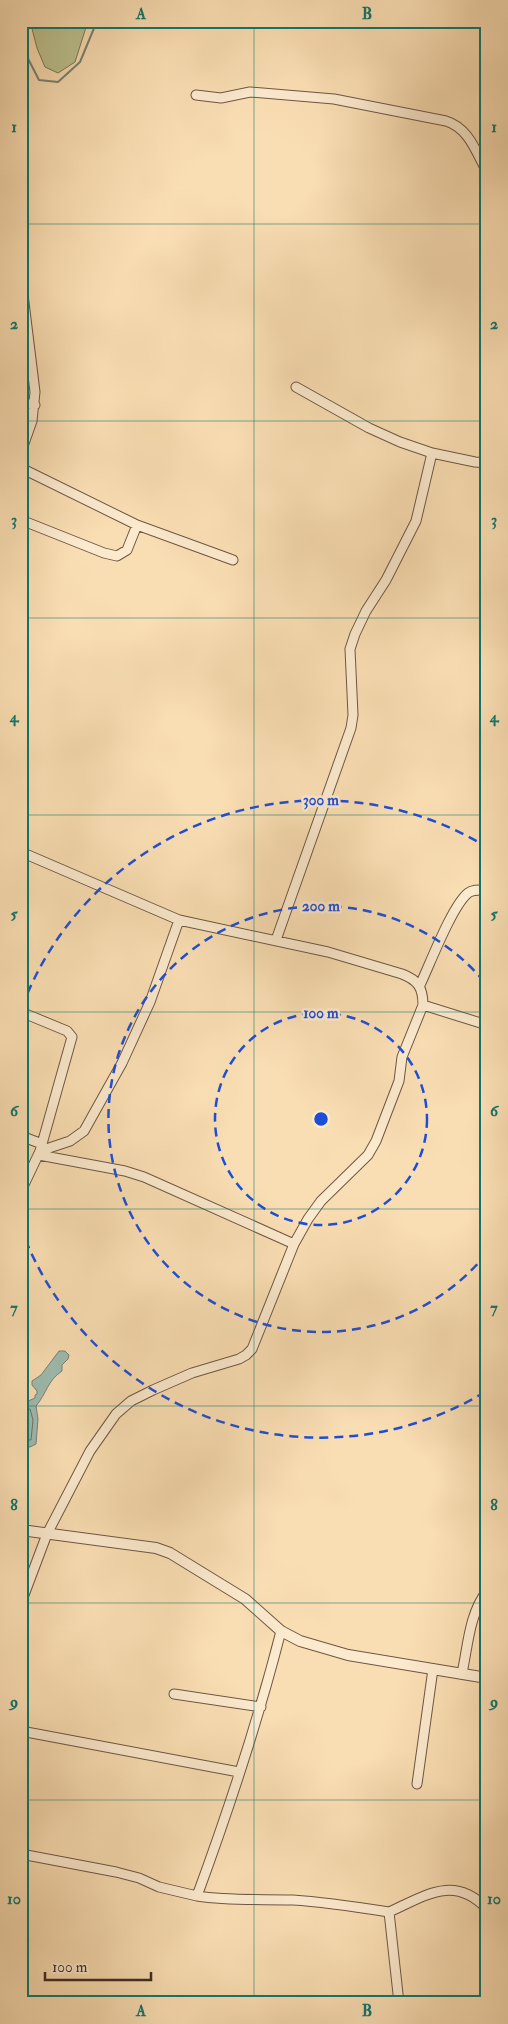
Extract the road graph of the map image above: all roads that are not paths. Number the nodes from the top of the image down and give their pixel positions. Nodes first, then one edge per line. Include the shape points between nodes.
1 (196, 95) dead end
2 (487, 172) edge
3 (21, 278) edge
4 (296, 387) dead end
5 (21, 403) edge
6 (35, 405) junction
7 (21, 452) edge
8 (432, 453) junction
9 (487, 463) edge
10 (21, 468) edge
11 (21, 520) edge
12 (137, 525) junction
13 (233, 560) dead end
14 (21, 852) edge
15 (487, 890) edge
16 (179, 920) junction
17 (276, 940) junction
18 (420, 985) junction
19 (423, 1005) junction
20 (21, 1012) edge
21 (487, 1025) edge
22 (21, 1136) edge
23 (40, 1150) junction
24 (21, 1191) edge
25 (294, 1244) junction
26 (21, 1530) edge
27 (47, 1534) junction
28 (487, 1591) edge
29 (21, 1603) edge
30 (281, 1631) junction
31 (433, 1669) junction
32 (462, 1673) junction
33 (487, 1678) edge
34 (174, 1694) dead end
35 (261, 1707) junction
36 (21, 1731) edge
37 (240, 1772) junction
38 (417, 1784) dead end
39 (21, 1854) edge
40 (197, 1896) junction
41 (487, 1908) edge
42 (389, 1912) junction
43 (399, 2003) edge

1 - 2 street via 220,98 250,92 334,98 446,121 465,132
3 - 6 street
4 - 8 street via 369,428
5 - 6 street
6 - 7 street
8 - 9 street
8 - 17 street via 416,521 352,642 354,715 351,728
10 - 12 street
11 - 12 street via 117,556 127,550
12 - 13 street
14 - 16 street
15 - 18 street via 468,892 456,907
16 - 17 street
16 - 23 street via 150,1002 122,1063 84,1131 70,1141
17 - 18 street via 377,966 412,978
18 - 19 street
19 - 21 street
19 - 25 street via 402,1057 399,1081 387,1116 371,1150 322,1200
20 - 23 street via 67,1031 72,1037
22 - 23 street
23 - 24 street
23 - 25 street via 144,1177
25 - 27 street via 252,1349 246,1355 192,1373 131,1401 116,1414 90,1451
26 - 27 street
27 - 29 street
27 - 30 street via 138,1545 170,1553 245,1599
28 - 32 street via 475,1611
30 - 31 street via 315,1646 348,1655
30 - 35 street
31 - 32 street
31 - 38 street
32 - 33 street
34 - 35 street
35 - 37 street
36 - 37 street
37 - 40 street
39 - 40 street via 116,1872
40 - 42 street via 294,1900
41 - 42 street via 464,1892 450,1889
42 - 43 street

